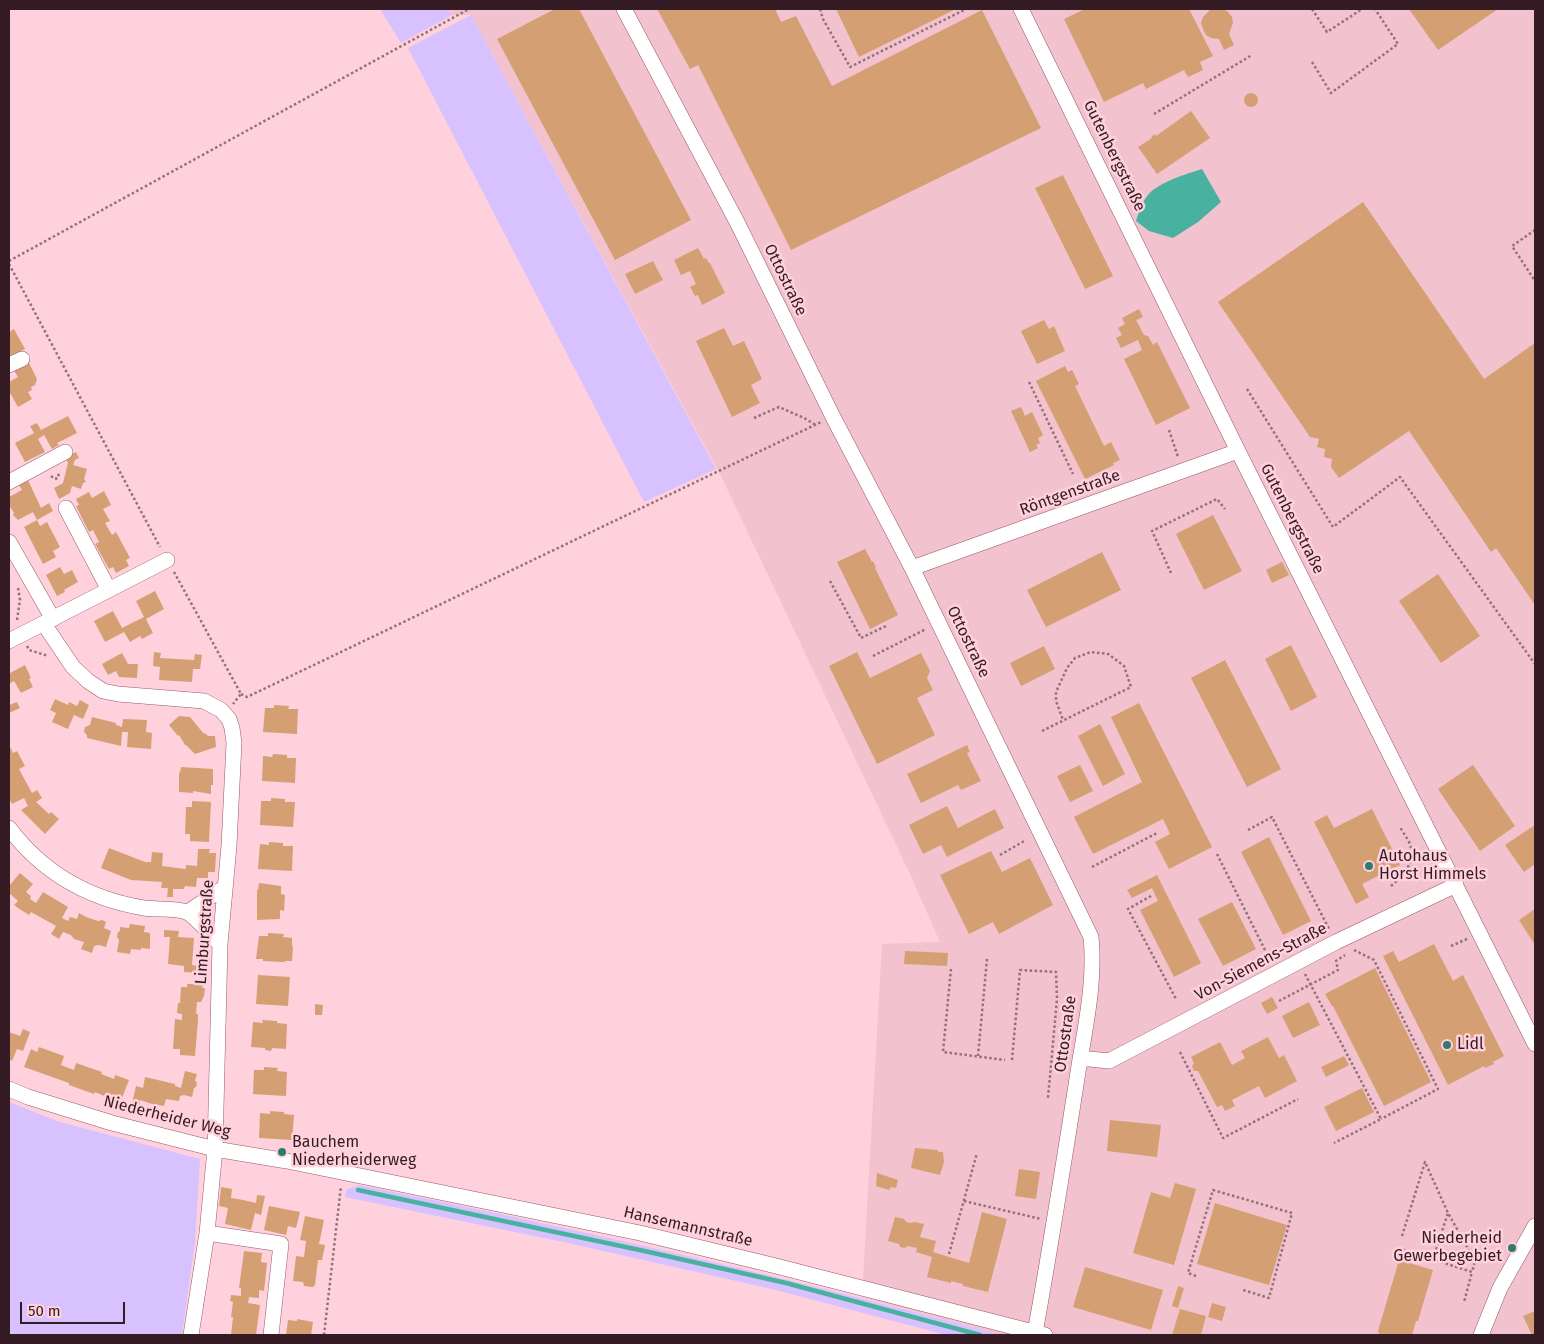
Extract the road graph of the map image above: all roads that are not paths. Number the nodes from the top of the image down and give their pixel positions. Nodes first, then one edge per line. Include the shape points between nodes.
1 (624, 9) edge
2 (1021, 9) edge
3 (1238, 451) junction
4 (65, 452) dead end
5 (9, 482) edge
6 (66, 508) dead end
7 (9, 542) edge
8 (167, 560) road end
9 (912, 568) junction
10 (109, 590) junction
11 (48, 622) junction
12 (16, 637) edge
13 (9, 828) edge
14 (1456, 885) junction
15 (224, 887) junction
16 (188, 912) junction
17 (220, 944) junction
18 (1535, 1044) edge
19 (1080, 1058) junction
20 (9, 1089) edge
21 (215, 1149) junction
22 (319, 1168) joint
23 (1535, 1226) edge
24 (207, 1233) junction
25 (1040, 1334) edge
26 (192, 1335) edge
27 (271, 1335) edge
28 (1481, 1335) edge

1 - 9 street, Ottostraße via 738,224
2 - 3 street, Gutenbergstraße
3 - 9 street, Röntgenstraße
3 - 14 street, Gutenbergstraße
4 - 5 street
6 - 10 street
7 - 11 street
8 - 10 street
9 - 19 street, Ottostraße via 1091,937 1093,959
10 - 11 street
11 - 12 street
11 - 15 street, Limburgstraße via 73,668 104,690 204,701 227,717 234,743
13 - 16 street via 42,863 89,893 136,906
14 - 18 street, Gutenbergstraße
14 - 19 street, Von-Siemens-Straße via 1336,942 1109,1061
15 - 16 street
15 - 17 street, Limburgstraße
16 - 17 street
17 - 21 street, Limburgstraße
19 - 25 street, Ottostraße
20 - 21 street, Niederheider Weg via 112,1123
21 - 22 street, Niederheider Weg
21 - 24 street, Limburgstraße
22 - 25 street, Hansemannstraße via 640,1233
23 - 28 street via 1500,1288
24 - 26 street, Limburgstraße
24 - 27 street via 282,1244

